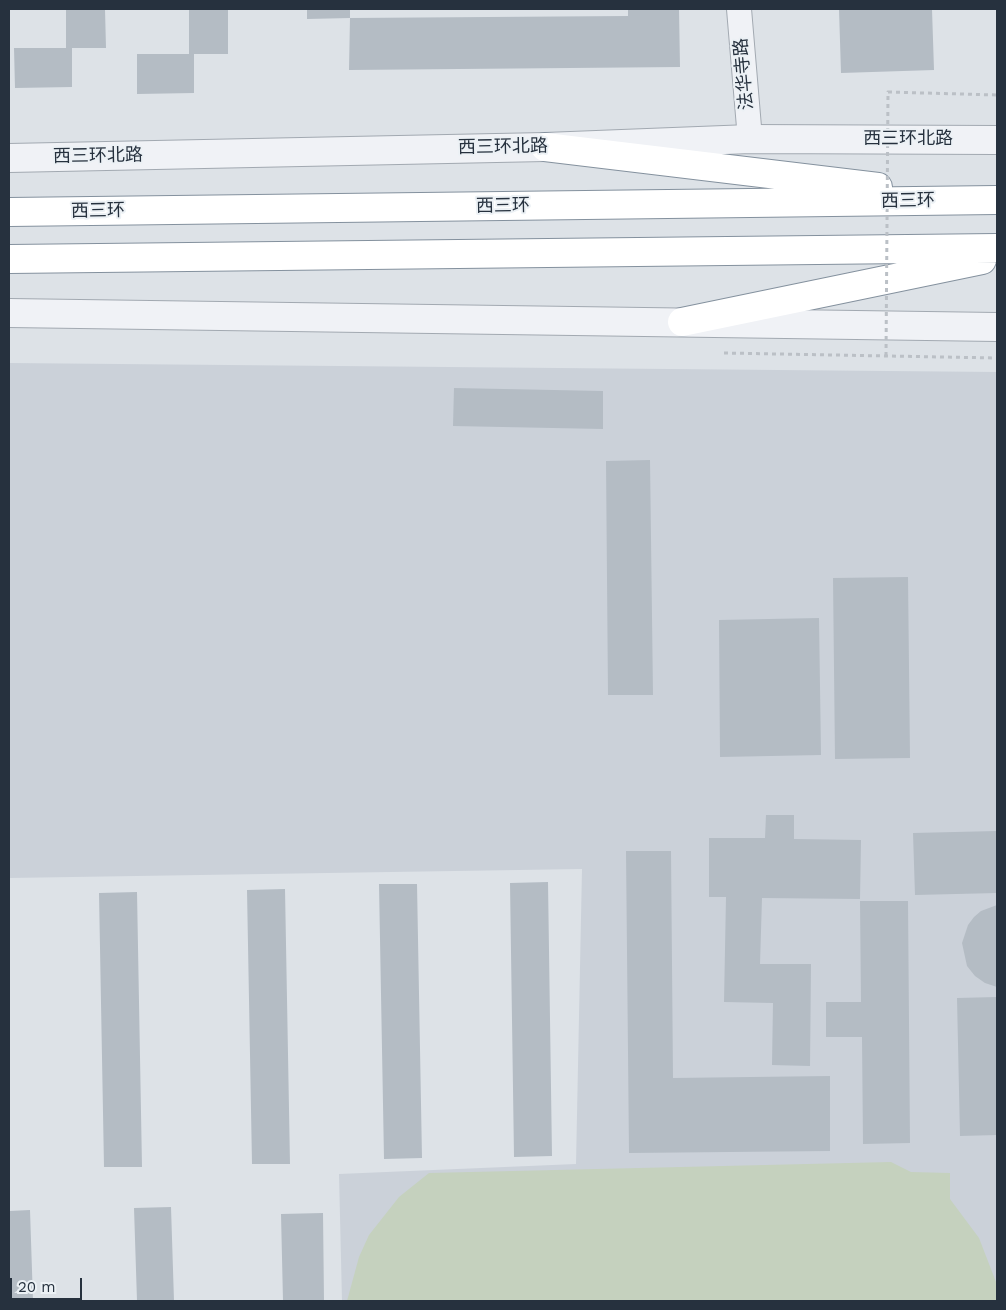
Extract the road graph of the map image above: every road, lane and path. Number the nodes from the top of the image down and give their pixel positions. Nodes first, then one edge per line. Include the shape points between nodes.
1 (739, 9) edge
2 (997, 95) edge
3 (750, 139) junction
4 (997, 140) edge
5 (545, 146) junction
6 (9, 158) edge
7 (990, 200) edge
8 (9, 212) edge
9 (997, 248) edge
10 (997, 257) edge
11 (9, 259) edge
12 (9, 312) edge
13 (682, 322) junction
14 (997, 327) edge
15 (724, 353) dead end
16 (886, 356) junction
17 (997, 358) edge

1 - 3 street, 法华寺路
2 - 16 path, bridge via 888,92
3 - 4 street, 西三环北路
3 - 5 street, 西三环北路
5 - 6 street, 西三环北路
5 - 7 highway
7 - 8 highway, 西三环
9 - 11 highway
10 - 13 highway
12 - 13 street
13 - 14 street
15 - 16 path
16 - 17 path

